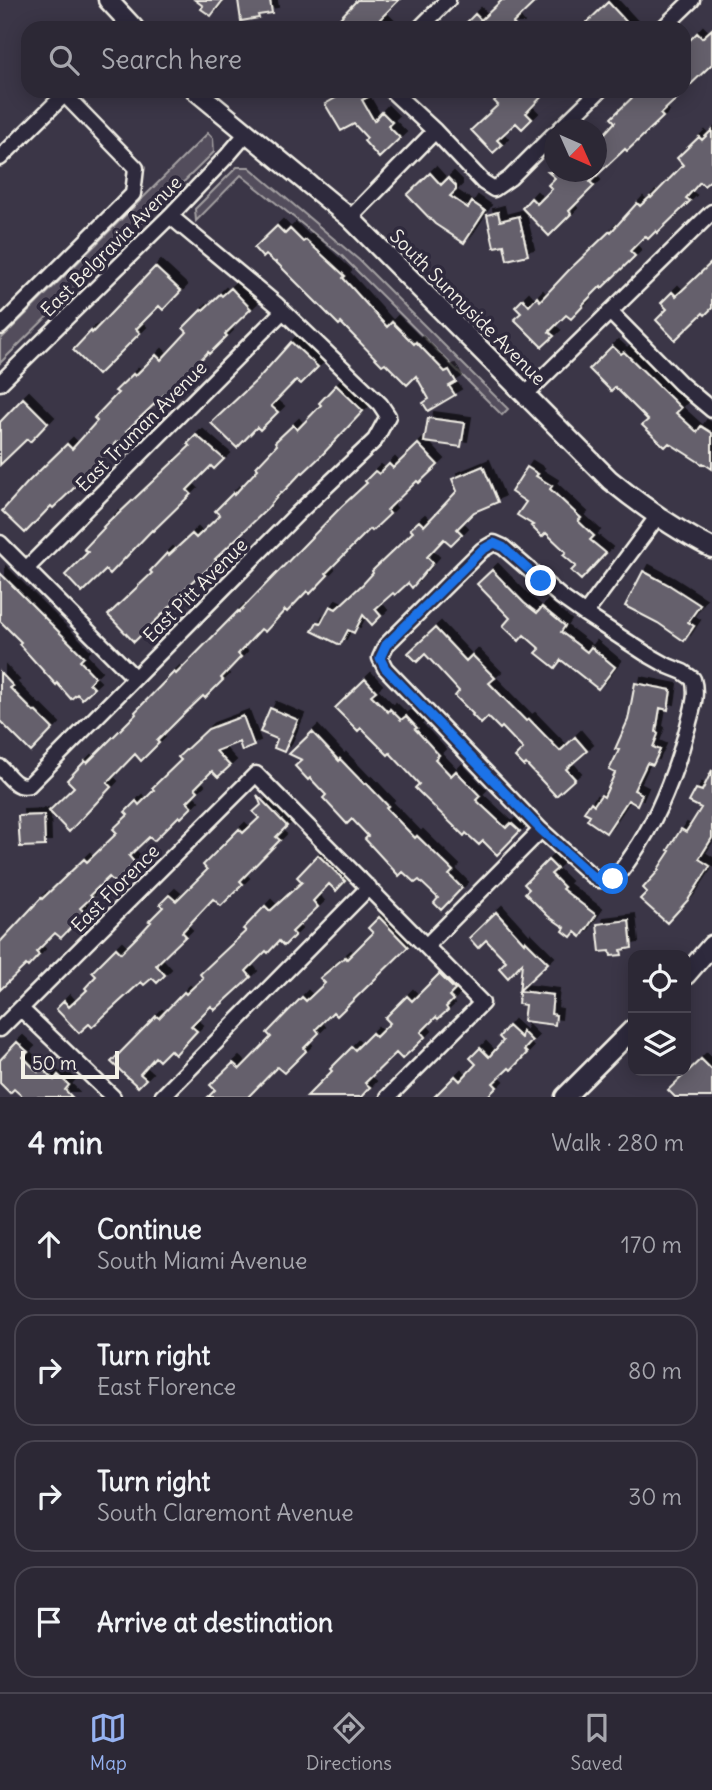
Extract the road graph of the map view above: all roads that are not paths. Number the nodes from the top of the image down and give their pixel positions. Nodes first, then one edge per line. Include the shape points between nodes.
1 (108, 0) edge
2 (448, 0) edge
3 (692, 0) edge
4 (127, 21) edge
5 (427, 21) edge
6 (670, 21) edge
7 (61, 98) edge
8 (71, 98) edge
9 (203, 98) edge
10 (400, 98) edge
11 (592, 98) edge
12 (570, 119) edge
13 (435, 131) junction
14 (246, 134) junction
15 (544, 145) edge
16 (0, 158) edge
17 (712, 212) edge
18 (170, 216) junction
19 (350, 218) junction
20 (283, 311) junction
21 (610, 312) junction
22 (0, 327) edge
23 (0, 383) edge
24 (526, 394) junction
25 (712, 410) edge
26 (657, 517) junction
27 (0, 543) edge
28 (712, 548) edge
29 (26, 569) junction
30 (585, 614) junction
31 (135, 678) junction
32 (0, 767) edge
33 (541, 830) junction
34 (369, 887) junction
35 (426, 945) junction
36 (712, 945) edge
37 (691, 969) edge
38 (21, 1009) junction
39 (0, 1030) edge
40 (628, 1034) edge
41 (113, 1097) edge
42 (162, 1097) edge
43 (388, 1097) edge
44 (565, 1097) edge

1 - 4 street
2 - 5 street
3 - 6 street
7 - 16 street
8 - 22 street via 136,168 133,194
9 - 14 street, South Sunnyside Avenue
10 - 13 street
11 - 12 street
13 - 15 street via 494,189
13 - 19 street
14 - 18 street, East Belgravia Avenue
14 - 19 street, South Sunnyside Avenue
17 - 21 street
18 - 20 street
18 - 23 street, East Belgravia Avenue
19 - 24 street, South Sunnyside Avenue
20 - 29 street, East Truman Avenue
20 - 31 street, East Pitt Avenue via 388,415 374,440
21 - 24 street
21 - 25 street
24 - 26 street, South Sunnyside Avenue via 610,480
26 - 28 street, South Sunnyside Avenue
26 - 30 street
27 - 29 street
29 - 31 street
30 - 33 street via 693,679 696,695 662,804 619,874 598,880
30 - 33 street via 494,543 386,645 380,658
31 - 32 street, East Pitt Avenue via 29,785 17,785
33 - 35 street
34 - 35 street
34 - 38 street, East Florence via 256,774
34 - 42 street
35 - 43 street via 482,1003
36 - 37 street
38 - 39 street, East Florence
38 - 41 street
40 - 44 street

